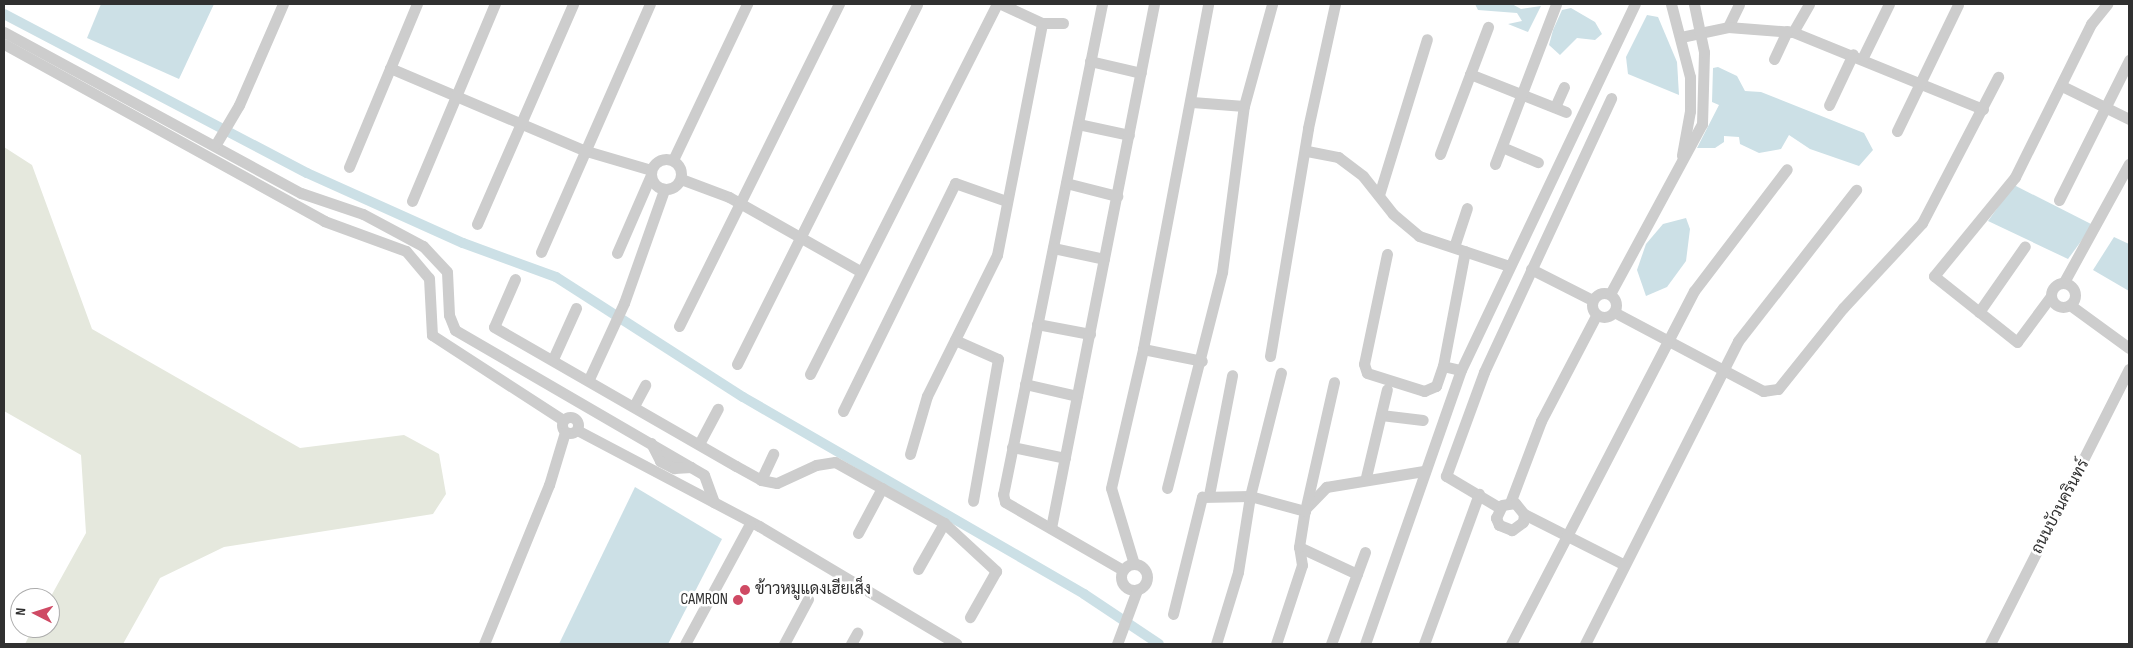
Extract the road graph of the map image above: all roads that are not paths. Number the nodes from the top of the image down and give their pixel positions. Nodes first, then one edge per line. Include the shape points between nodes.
1 (283, 4) edge
2 (417, 4) edge
3 (495, 4) edge
4 (573, 4) edge
5 (650, 4) edge
6 (747, 4) edge
7 (839, 4) edge
8 (917, 4) edge
9 (997, 4) edge
10 (1001, 4) edge
11 (1102, 4) edge
12 (1154, 4) edge
13 (1208, 4) edge
14 (1272, 4) edge
15 (1335, 4) edge
16 (1556, 4) edge
17 (1634, 4) edge
18 (1671, 4) edge
19 (1694, 4) edge
20 (1739, 4) edge
21 (1809, 4) edge
22 (1890, 4) edge
23 (2107, 4) edge
24 (1958, 5) edge
25 (1042, 23) junction
26 (1063, 23) dead end
27 (1728, 26) junction
28 (1488, 27) dead end
29 (1790, 31) junction
30 (4, 32) edge
31 (1699, 33) junction
32 (1681, 37) junction
33 (1426, 39) dead end
34 (4, 44) edge
35 (1858, 55) junction
36 (1774, 59) dead end
37 (2129, 60) edge
38 (1090, 61) junction
39 (390, 68) junction
40 (1141, 73) junction
41 (1470, 74) junction
42 (1998, 77) dead end
43 (1919, 85) junction
44 (2062, 86) junction
45 (1564, 87) dead end
46 (1521, 94) junction
47 (455, 97) junction
48 (1611, 98) dead end
49 (1192, 102) junction
50 (1829, 105) dead end
51 (1244, 106) junction
52 (2104, 107) junction
53 (1983, 108) junction
54 (2129, 119) edge
55 (1078, 124) junction
56 (520, 125) junction
57 (1897, 131) dead end
58 (1129, 135) junction
59 (218, 141) junction
60 (1502, 147) junction
61 (583, 150) junction
62 (1307, 152) junction
63 (1440, 154) dead end
64 (1682, 155) junction
65 (673, 160) junction
66 (1538, 162) dead end
67 (1495, 164) dead end
68 (2129, 164) edge
69 (349, 167) dead end
70 (1786, 169) dead end
71 (651, 174) junction
72 (681, 179) junction
73 (1066, 183) junction
74 (664, 190) junction
75 (1856, 190) dead end
76 (1379, 195) junction
77 (1117, 196) junction
78 (412, 200) dead end
79 (2059, 200) dead end
80 (1006, 201) junction
81 (740, 203) junction
82 (1467, 208) dead end
83 (477, 224) dead end
84 (801, 235) junction
85 (2025, 246) dead end
86 (1454, 247) junction
87 (1053, 248) junction
88 (1465, 251) junction
89 (541, 252) dead end
90 (616, 253) dead end
91 (1387, 254) dead end
92 (1104, 259) junction
93 (1509, 266) junction
94 (1531, 269) junction
95 (860, 271) junction
96 (515, 279) dead end
97 (2064, 282) junction
98 (1610, 294) junction
99 (2051, 296) junction
100 (1592, 300) junction
101 (2070, 305) junction
102 (576, 308) dead end
103 (1614, 312) junction
104 (1979, 312) junction
105 (1596, 316) junction
106 (1037, 324) junction
107 (679, 326) dead end
108 (1090, 334) junction
109 (955, 340) junction
110 (1667, 344) junction
111 (2129, 348) edge
112 (1144, 349) junction
113 (1270, 356) dead end
114 (554, 359) junction
115 (1202, 361) junction
116 (737, 364) dead end
117 (1444, 366) junction
118 (2129, 369) edge
119 (1461, 370) junction
120 (1724, 371) junction
121 (1281, 373) dead end
122 (810, 374) dead end
123 (1232, 375) dead end
124 (589, 379) junction
125 (1334, 382) dead end
126 (1025, 384) junction
127 (645, 385) dead end
128 (1387, 389) dead end
129 (1077, 396) junction
130 (634, 406) junction
131 (718, 409) dead end
132 (843, 411) dead end
133 (1381, 415) junction
134 (563, 420) junction
135 (1423, 420) dead end
136 (577, 430) junction
137 (565, 432) junction
138 (699, 444) junction
139 (1012, 447) junction
140 (773, 454) dead end
141 (910, 454) dead end
142 (1065, 458) junction
143 (1424, 471) junction
144 (1366, 478) junction
145 (761, 480) junction
146 (882, 488) junction
147 (1167, 488) dead end
148 (1479, 494) junction
149 (1209, 495) junction
150 (1250, 496) junction
151 (973, 501) dead end
152 (714, 502) junction
153 (1505, 505) junction
154 (1305, 511) junction
155 (1524, 514) junction
156 (944, 523) junction
157 (750, 524) junction
158 (1051, 528) junction
159 (858, 533) dead end
160 (1569, 534) junction
161 (1299, 546) junction
162 (1365, 552) dead end
163 (1134, 564) junction
164 (1623, 564) junction
165 (918, 569) dead end
166 (1122, 570) junction
167 (1357, 574) junction
168 (1137, 590) junction
169 (808, 599) dead end
170 (1173, 614) dead end
171 (970, 617) dead end
172 (857, 633) dead end
173 (484, 644) edge
174 (685, 644) edge
175 (784, 644) edge
176 (851, 644) edge
177 (957, 644) edge
178 (1117, 644) edge
179 (1216, 644) edge
180 (1276, 644) edge
181 (1331, 644) edge
182 (1365, 644) edge
183 (1424, 644) edge
184 (1511, 644) edge
185 (1585, 644) edge
186 (1990, 644) edge

1 - 59 street
2 - 39 street
3 - 47 street
4 - 56 street
5 - 61 street
6 - 65 street
7 - 81 street
8 - 84 street
9 - 95 street
10 - 25 street
11 - 38 street
12 - 40 street
13 - 49 street
14 - 51 street
15 - 62 street
16 - 46 street
17 - 93 street
18 - 32 street
19 - 31 street
20 - 27 street
21 - 29 street
22 - 35 street
23 - 44 street via 2091,24
24 - 43 street
25 - 26 street
25 - 80 street
27 - 29 street
27 - 31 street
28 - 41 street
29 - 35 street
29 - 36 street
30 - 59 street
31 - 32 street
31 - 64 street via 1704,59 1702,124 1696,141
32 - 64 street via 1690,77 1690,111
33 - 76 street
34 - 134 street via 324,221 406,252 429,278 432,335
35 - 43 street
35 - 50 street
37 - 52 street
38 - 40 street
38 - 55 street
39 - 47 street
39 - 69 street
40 - 58 street
41 - 46 street
41 - 63 street
42 - 53 street
43 - 53 street
43 - 57 street
44 - 52 street
44 - 104 street via 2015,177 1934,276
45 - 46 street via 1560,110
46 - 60 street
47 - 56 street
47 - 78 street
48 - 94 street
49 - 51 street
49 - 112 street
51 - 115 street via 1222,272
52 - 54 street
52 - 79 street
53 - 120 street via 1922,223 1843,308 1778,389 1763,391
55 - 58 street
55 - 73 street
56 - 61 street
56 - 83 street
58 - 77 street
59 - 152 street via 316,201 363,214 423,246 448,272 449,315 455,330 651,443 660,461 674,468 691,467 704,475
60 - 66 street
60 - 67 street
61 - 71 street
61 - 89 street
62 - 76 street via 1338,157
62 - 113 street
64 - 98 street
65 - 71 street via 662,159
65 - 72 street via 680,168
68 - 97 street
70 - 110 street via 1694,291
71 - 74 street
71 - 90 street
72 - 74 street via 674,187
72 - 81 street
73 - 77 street
73 - 87 street
74 - 124 street via 624,303
75 - 120 street via 1750,323
76 - 86 street via 1393,214 1419,236
77 - 92 street
80 - 109 street via 997,254
80 - 132 street via 955,183
81 - 84 street
81 - 107 street
82 - 86 street
84 - 95 street
84 - 116 street
85 - 104 street
86 - 88 street
87 - 92 street
87 - 106 street
88 - 93 street
88 - 117 street
91 - 117 street via 1364,364 1367,373 1424,391 1436,386
92 - 108 street
93 - 119 street
94 - 100 street
94 - 148 street via 1484,372 1446,476
95 - 122 street
96 - 114 street via 494,327
97 - 99 street via 2054,286
97 - 101 street via 2075,290
98 - 100 street via 1602,293
98 - 103 street via 1616,304
99 - 101 street via 2059,307
99 - 104 street via 2018,342
100 - 105 street
101 - 111 street
102 - 114 street
103 - 105 street via 1608,317
103 - 110 street
105 - 153 street via 1541,421
106 - 108 street
106 - 126 street
108 - 129 street
109 - 141 street via 927,396
109 - 151 street via 998,358
110 - 120 street
110 - 160 street
112 - 115 street
112 - 163 street via 1111,488
114 - 124 street
115 - 147 street
117 - 119 street
118 - 186 street, ถนนบัวนครินทร์
119 - 143 street
120 - 164 street
121 - 150 street
123 - 149 street
124 - 130 street
125 - 154 street
126 - 129 street
126 - 139 street
127 - 130 street
128 - 133 street
129 - 142 street
130 - 138 street
131 - 138 street
133 - 135 street
133 - 144 street
134 - 136 street via 575,418
134 - 137 street
136 - 137 street
136 - 152 street
137 - 173 street via 549,485
138 - 145 street
139 - 142 street
139 - 158 street via 1003,499
140 - 145 street
142 - 158 street
143 - 144 street
143 - 182 street
144 - 154 street via 1326,487
145 - 146 street via 777,483 816,465 835,462
146 - 156 street
146 - 159 street
148 - 153 street
148 - 183 street
149 - 150 street
149 - 170 street via 1198,502
150 - 154 street
150 - 179 street via 1238,572
152 - 157 street
153 - 155 street
153 - 155 street via 1496,518 1505,529 1518,527
154 - 161 street
155 - 160 street
156 - 165 street
156 - 171 street via 996,571 997,577
157 - 174 street
157 - 177 street
158 - 166 street
160 - 164 street
160 - 184 street
161 - 167 street
161 - 180 street via 1302,565
162 - 167 street
163 - 166 street
163 - 168 street via 1142,566 1147,578
164 - 185 street
166 - 168 street via 1123,585
167 - 181 street
168 - 178 street via 1133,610
169 - 175 street
172 - 176 street

